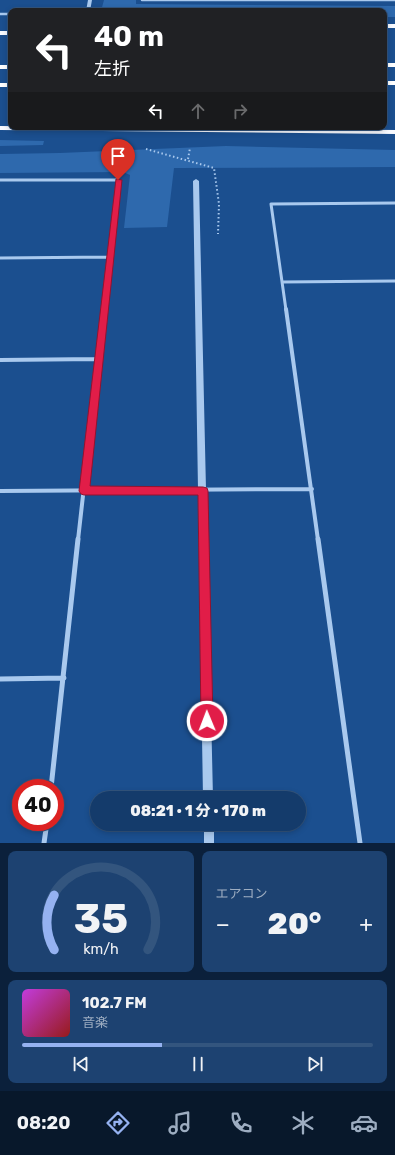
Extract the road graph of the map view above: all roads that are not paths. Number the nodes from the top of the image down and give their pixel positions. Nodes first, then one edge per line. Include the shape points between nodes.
1 (142, 0) edge
2 (395, 0) edge
3 (198, 130) edge
4 (395, 132) edge
5 (0, 180) edge
6 (196, 181) dead end
7 (395, 203) edge
8 (110, 257) junction
9 (0, 258) edge
10 (395, 281) edge
11 (282, 282) junction
12 (98, 359) junction
13 (0, 360) edge
14 (312, 490) junction
15 (0, 491) edge
16 (84, 491) junction
17 (203, 491) junction
18 (64, 678) junction
19 (0, 679) edge
20 (52, 779) edge
21 (208, 791) edge
22 (46, 831) edge
23 (208, 831) edge
24 (44, 843) edge
25 (209, 843) edge
26 (360, 843) edge

1 - 2 street
3 - 4 highway
5 - 8 street via 118,180
6 - 17 street
7 - 11 street via 271,204
8 - 9 street
8 - 12 street
10 - 11 street
11 - 14 street
12 - 13 street
12 - 16 street
14 - 17 street
14 - 26 street
15 - 16 street
16 - 17 street
16 - 18 street
17 - 21 street
18 - 19 street
18 - 20 street
22 - 24 street
23 - 25 street

